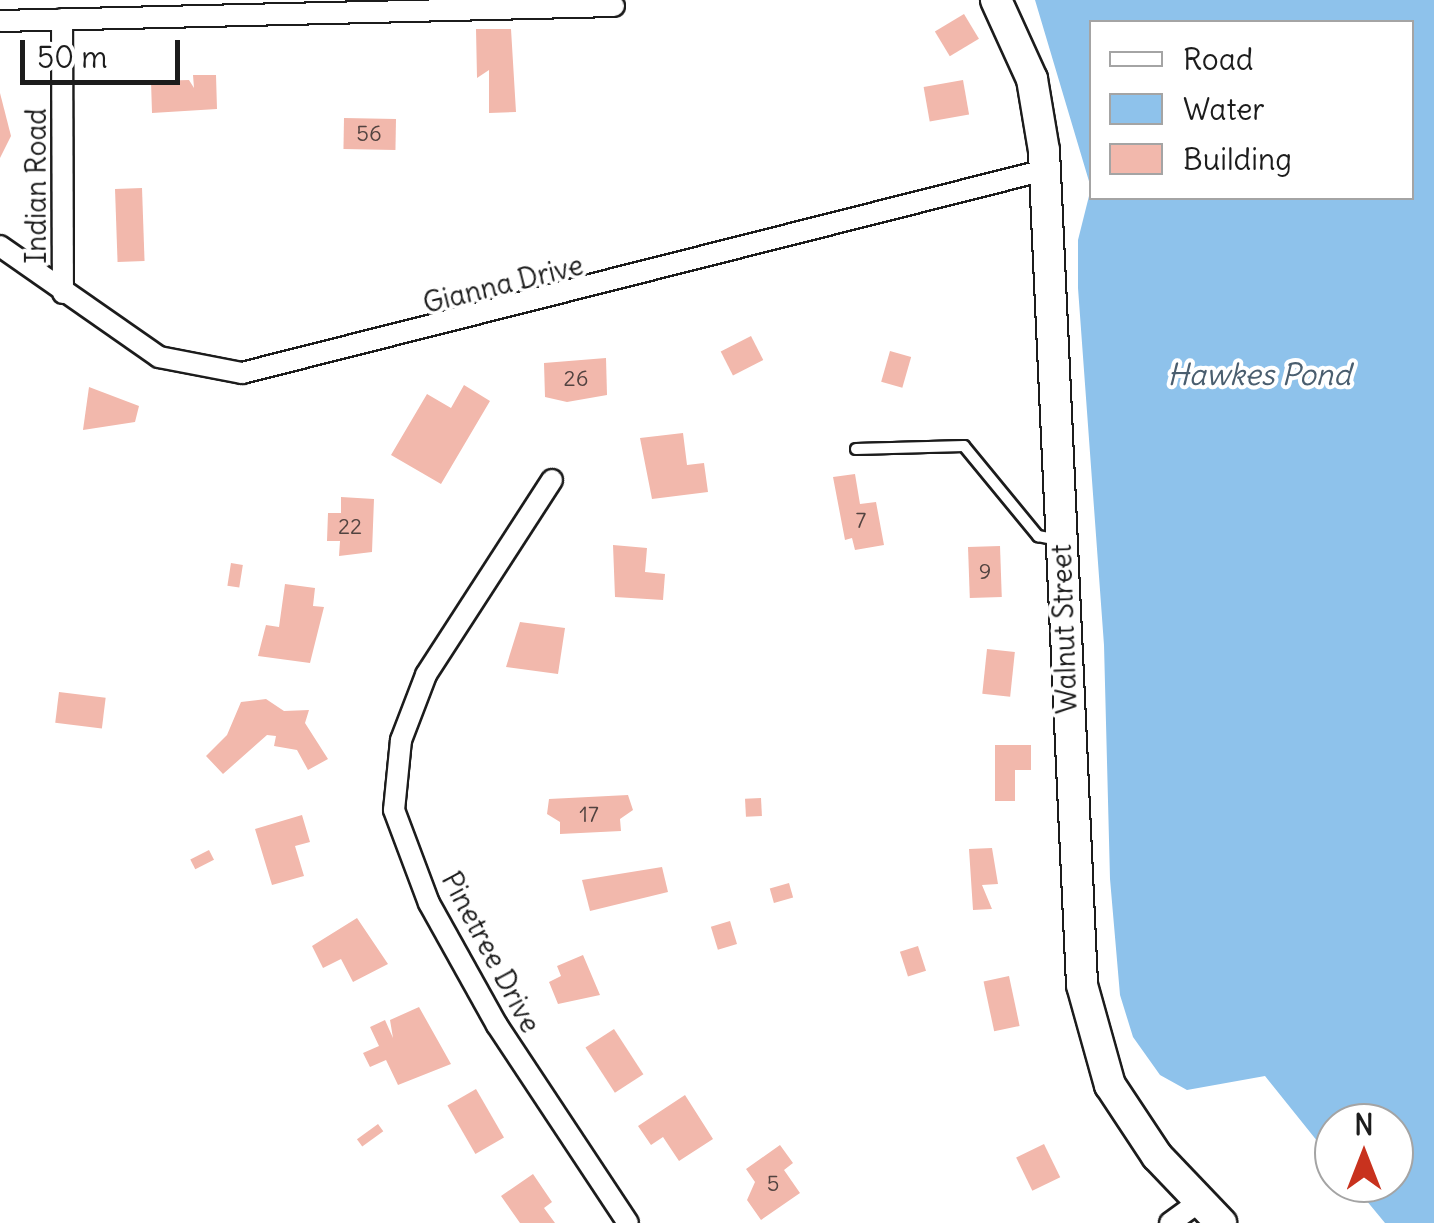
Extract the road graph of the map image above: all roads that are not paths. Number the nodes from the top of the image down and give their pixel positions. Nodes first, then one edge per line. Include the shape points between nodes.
1 (996, 0) edge
2 (614, 6) dead end
3 (62, 19) junction
4 (0, 21) edge
5 (1045, 170) junction
6 (0, 246) edge
7 (63, 293) junction
8 (856, 449) dead end
9 (552, 480) dead end
10 (1060, 540) junction
11 (1210, 1212) edge
12 (628, 1223) edge
13 (1170, 1223) edge

1 - 5 main road, Walnut Street via 1032,79
2 - 3 street
3 - 4 street
3 - 7 street, Indian Road
5 - 7 street, Gianna Drive via 242,374 159,357
5 - 10 main road, Walnut Street
6 - 7 street, Gianna Drive
8 - 10 lane via 964,446 1038,536
9 - 12 street, Pinetree Drive via 426,675 401,740 394,810 429,904 497,1025
10 - 11 main road, Walnut Street via 1082,985 1110,1084 1158,1156
11 - 13 street

